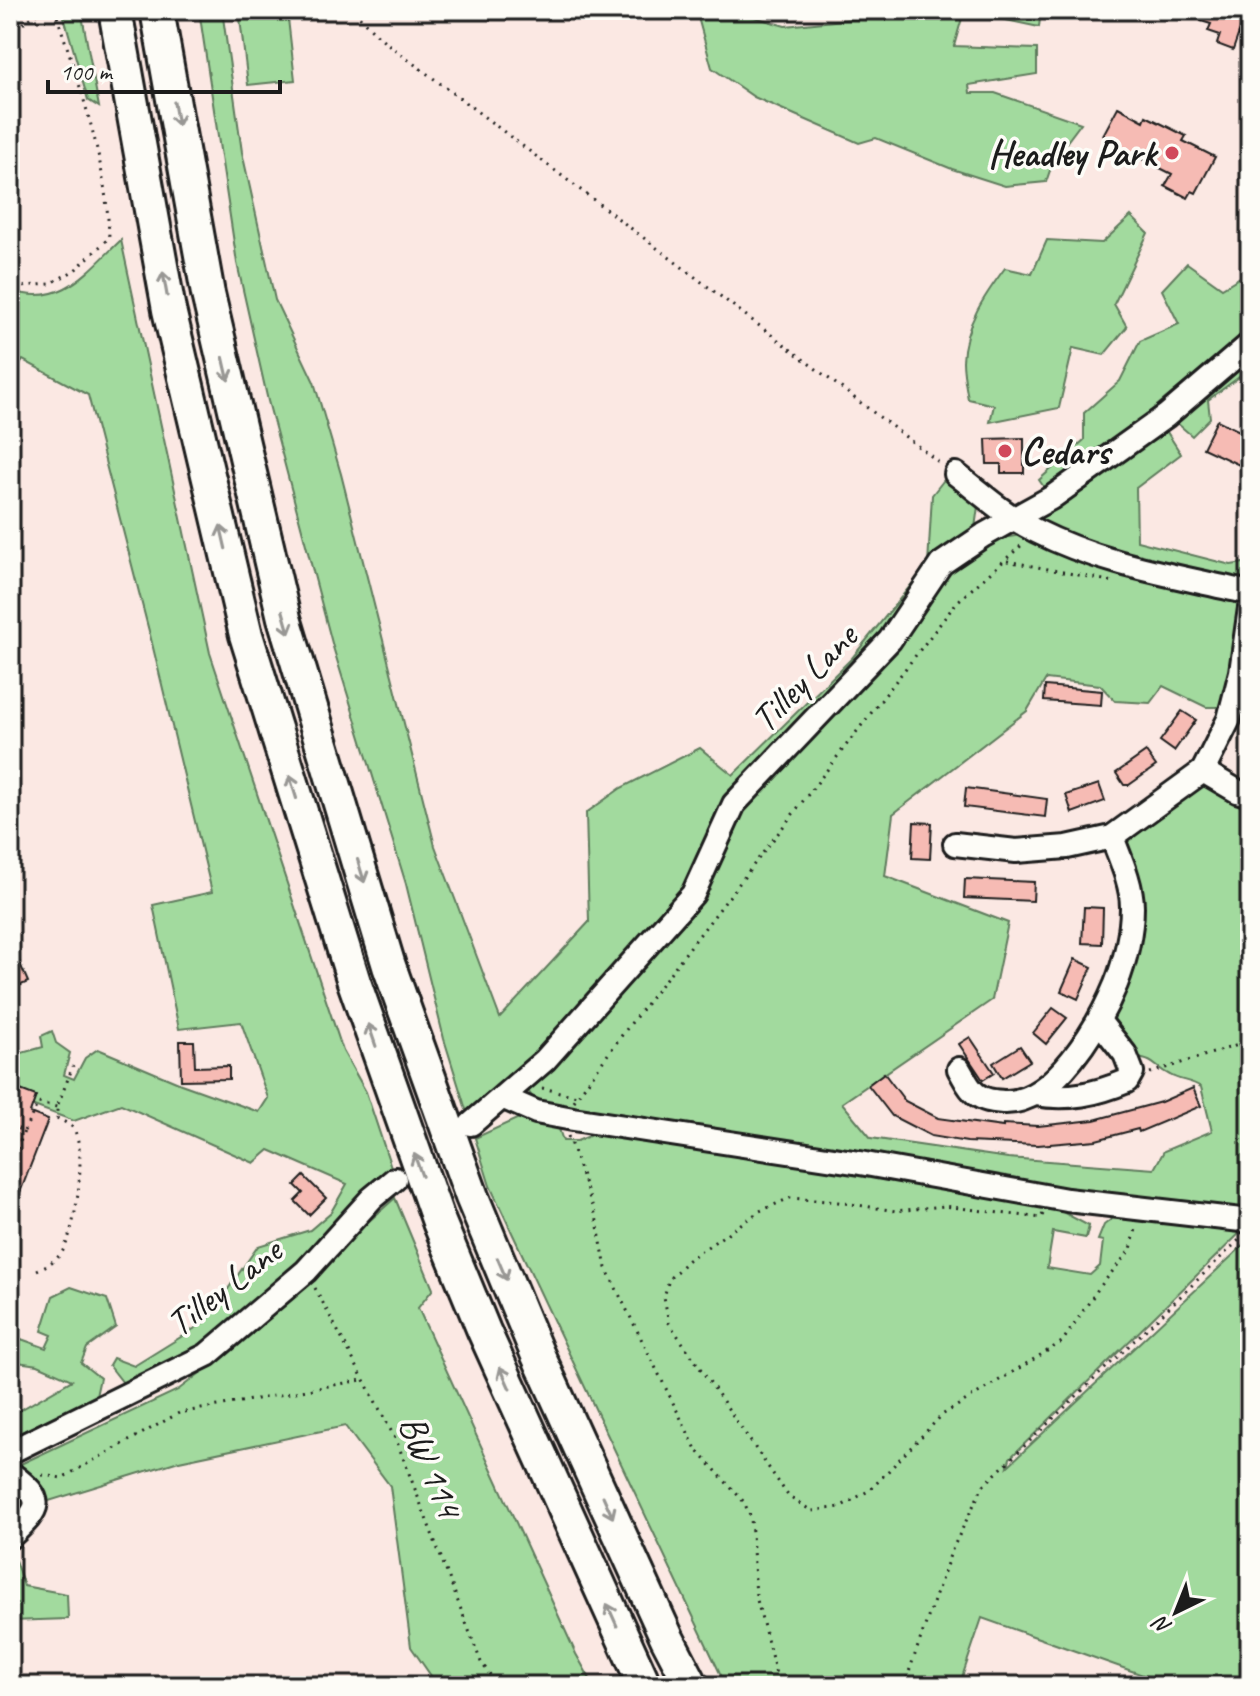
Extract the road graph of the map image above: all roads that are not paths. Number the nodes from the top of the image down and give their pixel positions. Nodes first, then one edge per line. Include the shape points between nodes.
1 (115, 10) edge
2 (157, 10) edge
3 (1250, 344) edge
4 (956, 474) road end
5 (1013, 518) junction
6 (1250, 593) edge
7 (1250, 608) edge
8 (1203, 771) junction
9 (1250, 795) edge
10 (1112, 837) junction
11 (955, 844) dead end
12 (1099, 1021) junction
13 (959, 1069) dead end
14 (1035, 1094) junction
15 (504, 1098) junction
16 (471, 1124) dead end
17 (395, 1179) dead end
18 (1250, 1221) edge
19 (10, 1452) edge
20 (10, 1473) edge
21 (10, 1537) edge
22 (645, 1686) edge
23 (692, 1686) edge

22 -> 1 highway via 439,1222 349,967 242,619 169,310
2 -> 23 highway via 208,294 284,618 389,966 472,1197
3 - 5 street, Tilley Lane via 1166,416 1051,498
4 - 5 street
5 - 6 street via 1106,560
5 - 15 street, Tilley Lane via 941,564 890,640 734,804 693,894 545,1060
7 - 8 street via 1229,719
8 - 9 street
8 - 10 street
10 - 11 street via 1016,851
10 - 12 street via 1132,905 1128,944
12 - 14 street
12 - 14 street via 1125,1054 1132,1072 1127,1081 1099,1093 1058,1098
13 - 14 street via 973,1093 988,1101 1016,1102
15 - 16 street, Tilley Lane
15 - 18 street via 562,1117 1053,1197
17 - 19 street, Tilley Lane via 306,1271 207,1355
20 - 21 street via 31,1488 36,1500 35,1511

